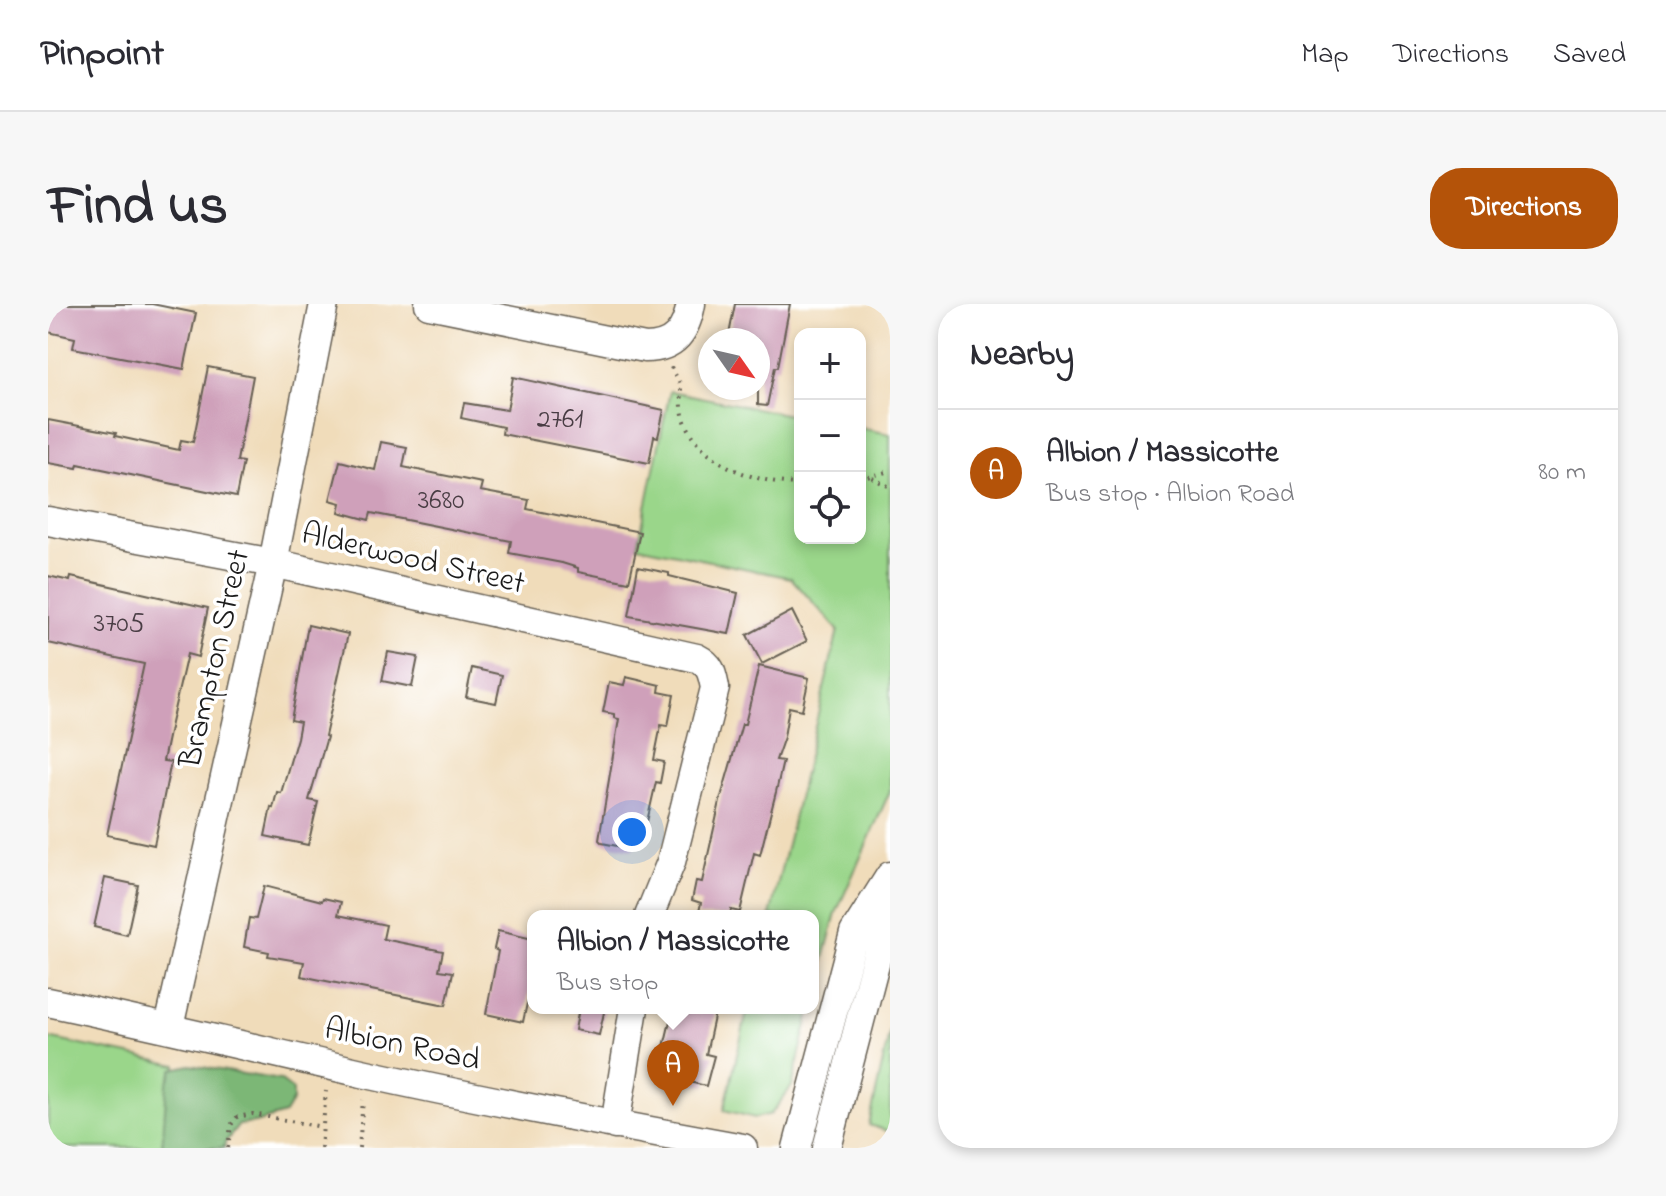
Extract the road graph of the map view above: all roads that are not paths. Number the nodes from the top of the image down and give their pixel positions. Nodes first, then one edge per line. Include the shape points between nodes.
1 (324, 304) edge
2 (429, 304) edge
3 (691, 304) edge
4 (48, 521) edge
5 (273, 563) junction
6 (890, 876) edge
7 (890, 888) edge
8 (651, 910) edge
9 (48, 1002) edge
10 (633, 1014) edge
11 (169, 1027) junction
12 (615, 1125) junction
13 (743, 1148) edge
14 (797, 1148) edge
15 (827, 1148) edge

1 - 5 street, Brampton Street
2 - 3 street via 645,348 674,340
4 - 5 street, Alderwood Street
5 - 8 street, Alderwood Street via 707,663 715,688 671,862
5 - 11 street, Brampton Street
6 - 14 street via 854,933
7 - 15 street
9 - 11 street, Albion Road
10 - 12 street
11 - 12 street, Albion Road
12 - 13 street, Albion Road

